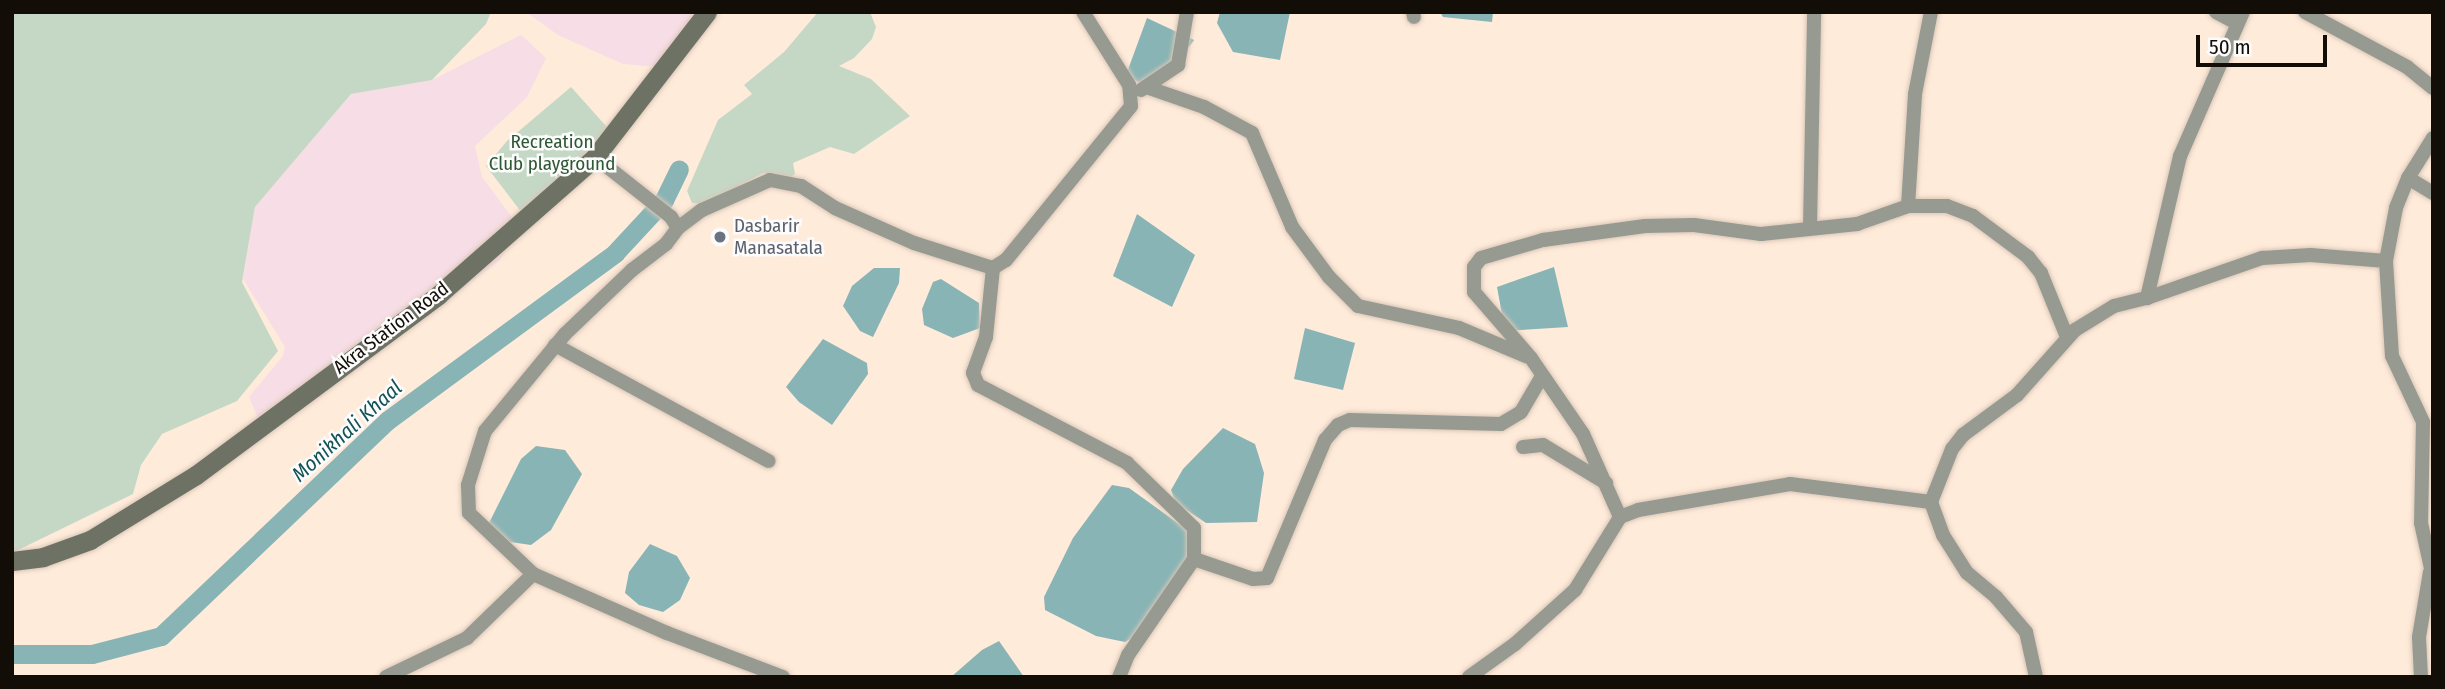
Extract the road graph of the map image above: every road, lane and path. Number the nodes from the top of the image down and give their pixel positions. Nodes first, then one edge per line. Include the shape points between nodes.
1 (707, 12) edge
2 (1083, 12) edge
3 (1187, 12) edge
4 (1814, 12) edge
5 (1931, 12) edge
6 (2216, 12) edge
7 (2305, 12) edge
8 (2240, 18) edge
9 (1146, 87) junction
10 (2433, 88) edge
11 (1131, 96) junction
12 (2433, 138) edge
13 (595, 157) junction
14 (2408, 178) junction
15 (2433, 193) edge
16 (1908, 206) junction
17 (674, 223) junction
18 (1810, 228) junction
19 (2386, 261) junction
20 (993, 268) junction
21 (2147, 298) junction
22 (2071, 333) junction
23 (555, 345) junction
24 (1531, 358) junction
25 (1542, 376) junction
26 (1523, 447) dead end
27 (769, 461) dead end
28 (1606, 483) junction
29 (1931, 502) junction
30 (1620, 517) junction
31 (1194, 559) junction
32 (12, 561) edge
33 (533, 574) junction
34 (2431, 575) edge
35 (386, 677) edge
36 (783, 677) edge
37 (1119, 677) edge
38 (1469, 677) edge
39 (2036, 677) edge
40 (2421, 677) edge

1 - 13 main road, Akra Station Road
2 - 11 street
3 - 9 street via 1178,65
4 - 18 street
5 - 16 street via 1915,94
6 - 8 street
7 - 10 street via 2407,67
8 - 21 street via 2180,156
9 - 11 street
9 - 24 street via 1204,107 1252,133 1292,227 1358,306 1459,328
11 - 20 street via 1125,118 1006,260
12 - 14 street
13 - 17 street
13 - 32 main road, Akra Station Road via 438,295 196,475 90,540 43,557
14 - 15 street
14 - 19 street via 2389,233
16 - 18 street via 1857,224
16 - 22 street via 1947,206 1973,216 2028,257
17 - 20 street via 771,180 801,186 835,208 914,243
17 - 23 street via 666,244 632,270
18 - 24 street via 1742,234 1670,223 1543,240 1481,258 1474,267 1474,292
19 - 21 street via 2311,255 2262,258
19 - 34 street via 2392,356 2423,422 2421,523
20 - 31 street via 986,337 974,365 978,385 1144,475 1194,528
21 - 22 street via 2113,306
22 - 29 street via 2017,395 1963,435 1952,449
23 - 27 street
23 - 33 street via 485,431 468,485 469,513
24 - 25 street
25 - 28 street via 1583,434
25 - 31 street via 1521,412 1501,424 1350,420 1338,425 1325,440 1267,579 1253,579
26 - 28 street via 1543,445
28 - 30 street
29 - 30 street via 1790,484 1661,504
29 - 39 street via 1943,535 1967,573 1996,597 2025,632
30 - 38 street via 1576,590
31 - 37 street via 1128,655
33 - 35 street via 467,638
33 - 36 street via 667,633
34 - 40 street via 2419,637

